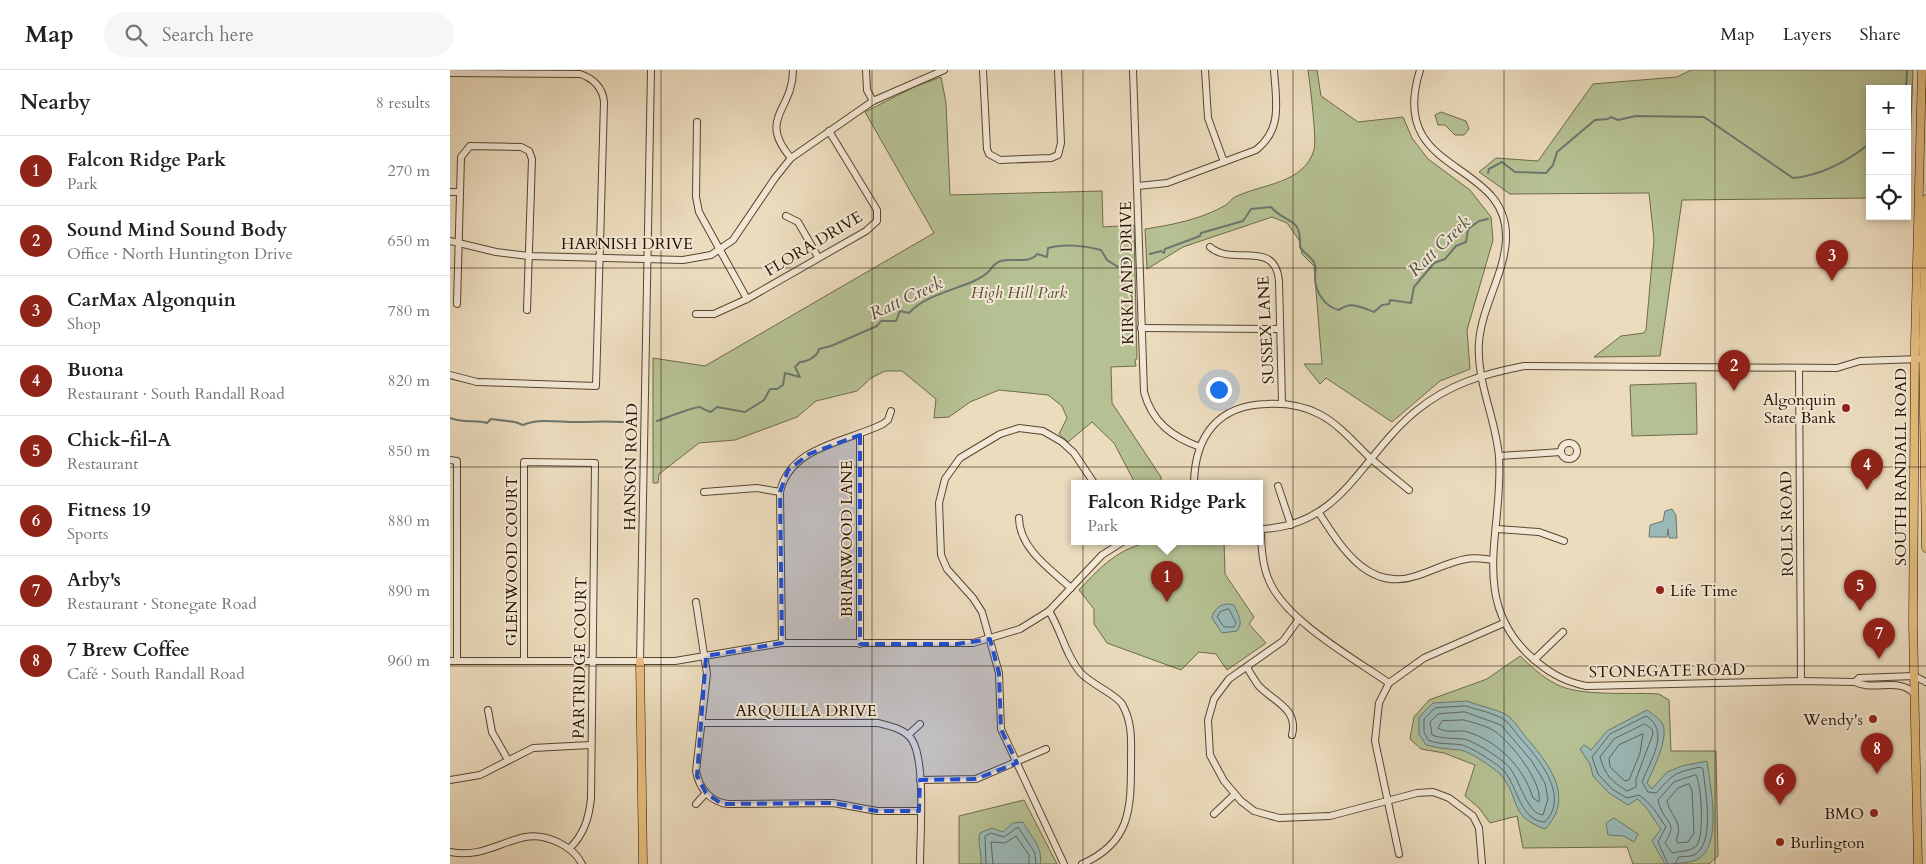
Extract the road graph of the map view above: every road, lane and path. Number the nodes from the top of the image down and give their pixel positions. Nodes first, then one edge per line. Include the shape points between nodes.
1 (651, 70) edge
2 (793, 70) edge
3 (866, 70) edge
4 (944, 70) edge
5 (983, 70) edge
6 (1058, 70) edge
7 (1133, 70) edge
8 (1205, 70) edge
9 (1274, 70) edge
10 (1420, 70) edge
11 (1922, 70) edge
12 (450, 73) edge
13 (873, 101) junction
14 (697, 122) dead end
15 (829, 131) junction
16 (792, 158) junction
17 (1224, 162) junction
18 (1138, 186) junction
19 (450, 192) edge
20 (460, 192) junction
21 (1926, 199) edge
22 (786, 216) dead end
23 (450, 241) edge
24 (458, 243) junction
25 (1210, 247) dead end
26 (720, 251) junction
27 (529, 256) junction
28 (818, 257) junction
29 (600, 258) junction
30 (647, 259) junction
31 (747, 299) junction
32 (457, 304) dead end
33 (527, 310) dead end
34 (696, 314) dead end
35 (1141, 328) junction
36 (1280, 329) junction
37 (1915, 359) junction
38 (1925, 359) edge
39 (1799, 368) junction
40 (450, 375) edge
41 (1480, 375) junction
42 (1282, 404) junction
43 (892, 411) dead end
44 (860, 435) junction
45 (1200, 447) junction
46 (1561, 452) dead end
47 (1499, 456) junction
48 (1370, 458) junction
49 (450, 460) edge
50 (524, 462) joint
51 (1092, 480) edge
52 (1194, 480) edge
53 (1278, 486) dead end
54 (1409, 490) dead end
55 (704, 492) dead end
56 (780, 492) junction
57 (1319, 513) junction
58 (1019, 518) dead end
59 (1291, 525) junction
60 (1496, 528) junction
61 (1263, 529) edge
62 (1564, 541) dead end
63 (1116, 545) edge
64 (1261, 545) edge
65 (1926, 548) edge
66 (1493, 560) junction
67 (1070, 588) junction
68 (696, 602) dead end
69 (1049, 611) junction
70 (1299, 620) junction
71 (1504, 623) junction
72 (1563, 632) dead end
73 (990, 640) junction
74 (782, 643) junction
75 (860, 644) junction
76 (706, 656) junction
77 (524, 660) junction
78 (1534, 660) junction
79 (453, 661) edge
80 (640, 661) junction
81 (594, 662) junction
82 (1247, 667) junction
83 (1914, 676) junction
84 (1802, 681) junction
85 (1855, 682) junction
86 (1926, 682) edge
87 (1389, 683) junction
88 (1915, 695) junction
89 (488, 710) dead end
90 (702, 723) junction
91 (920, 724) dead end
92 (908, 735) junction
93 (1292, 735) dead end
94 (591, 745) junction
95 (1046, 749) dead end
96 (508, 760) junction
97 (1017, 763) junction
98 (450, 780) edge
99 (920, 780) junction
100 (706, 793) junction
101 (1234, 795) junction
102 (1388, 800) junction
103 (696, 804) dead end
104 (919, 811) junction
105 (1214, 814) dead end
106 (570, 848) junction
107 (450, 852) edge
108 (1400, 854) dead end
109 (1098, 861) edge
110 (582, 864) edge
111 (643, 864) edge
112 (920, 864) edge
113 (1064, 864) edge
114 (1082, 864) edge
115 (1482, 864) edge
116 (1918, 864) edge

1 - 30 street, HANSON ROAD
2 - 16 street via 792,85 776,124 779,144
3 - 13 street via 867,90
4 - 13 street, HARNISH DRIVE
5 - 6 street via 987,149 989,154 1000,160 1058,155 1061,143
7 - 18 street, KIRKLAND DRIVE
8 - 17 street via 1208,118
9 - 17 street via 1276,117 1271,135 1256,150
10 - 41 street, STONEGATE ROAD via 1414,108 1424,138 1440,158 1480,183 1500,208 1504,222 1505,254 1483,315 1479,343
11 - 37 main road, SOUTH RANDALL ROAD
12 - 29 street via 574,73 595,82 604,102
13 - 15 street, HARNISH DRIVE
14 - 26 street via 697,204
15 - 16 street, HARNISH DRIVE
15 - 28 street, FLORA DRIVE via 870,196 878,216 866,231
16 - 26 street, HARNISH DRIVE via 742,229
17 - 18 street via 1167,183
18 - 35 street, KIRKLAND DRIVE
19 - 20 street
20 - 24 street
20 - 27 street via 461,157 470,146 522,147 529,150 532,159
21 - 38 main road, SOUTH RANDALL ROAD
22 - 28 street via 798,222
23 - 24 street, HARNISH DRIVE
24 - 27 street, HARNISH DRIVE
24 - 32 street
25 - 36 street, SUSSEX LANE via 1221,254 1262,256 1272,263 1278,274
26 - 30 street, HARNISH DRIVE via 693,259
26 - 31 street
27 - 29 street, HARNISH DRIVE
27 - 33 street
28 - 31 street, FLORA DRIVE
29 - 30 street, HARNISH DRIVE
29 - 40 street via 596,386 477,382
30 - 80 street, HANSON ROAD
31 - 34 street, FLORA DRIVE via 714,314
35 - 36 street
35 - 45 street, KIRKLAND DRIVE via 1143,384 1150,410 1172,434
36 - 42 street, SUSSEX LANE
37 - 38 street
37 - 39 street via 1860,361 1837,368
37 - 83 main road, SOUTH RANDALL ROAD
38 - 65 main road, SOUTH RANDALL ROAD
39 - 41 street via 1524,366
39 - 84 street, ROLLS ROAD
41 - 47 street, STONEGATE ROAD
41 - 48 street via 1417,410
42 - 45 street via 1245,405 1227,412 1214,423
42 - 48 street via 1309,409 1326,418
43 - 44 street via 883,424
44 - 56 street via 802,457 788,470
44 - 75 street, BRIARWOOD LANE
45 - 52 street
46 - 47 street
47 - 60 street, STONEGATE ROAD
48 - 54 street
48 - 57 street via 1343,492
49 - 79 street via 457,461
50 - 77 street, GLENWOOD COURT
50 - 81 street, PARTRIDGE COURT via 595,463
51 - 73 street via 1074,453 1062,442 1043,431 1026,428 1000,434 960,458 948,473 939,503 941,555 951,573 978,605
53 - 59 street
55 - 56 street via 757,488
56 - 74 street
57 - 59 street
57 - 66 street via 1353,560 1383,578 1404,580 1467,559
58 - 67 street via 1022,533 1038,558
59 - 61 street
60 - 62 street via 1539,532
60 - 66 street, STONEGATE ROAD
63 - 67 street
64 - 70 street via 1268,579 1279,598
66 - 71 street, STONEGATE ROAD via 1494,592
67 - 69 street
68 - 76 street
69 - 73 street via 1020,629
69 - 109 street via 1072,662 1088,680 1121,701 1132,730 1127,820
70 - 82 street via 1282,641
70 - 87 street
71 - 78 street, STONEGATE ROAD
71 - 87 street via 1424,658
72 - 78 street
73 - 75 street via 957,644
73 - 97 street via 999,673 1001,729
74 - 75 street
74 - 76 street
76 - 80 street via 674,661
76 - 90 street via 708,674
77 - 79 street
77 - 81 street
78 - 84 street, STONEGATE ROAD via 1556,678 1586,686
80 - 81 street
80 - 111 main road, HANSON ROAD
81 - 94 street, PARTRIDGE COURT
82 - 93 street via 1258,685 1288,712 1293,720
82 - 101 street via 1220,688 1208,720 1212,760
83 - 85 street, STONEGATE ROAD via 1859,678
83 - 86 street, STONEGATE ROAD
83 - 88 main road, SOUTH RANDALL ROAD
84 - 85 street, STONEGATE ROAD
85 - 88 street, STONEGATE ROAD via 1862,685 1903,685
87 - 102 street via 1380,703 1375,741
88 - 116 main road, SOUTH RANDALL ROAD
89 - 96 street via 492,732
90 - 92 street, ARQUILLA DRIVE via 878,723
90 - 100 street via 696,771
91 - 92 street
92 - 99 street via 918,754
94 - 96 street via 533,748
94 - 106 street, PARTRIDGE COURT via 590,811 582,833
95 - 97 street
96 - 98 street via 480,775
97 - 99 street via 976,779
97 - 113 street
99 - 104 street
100 - 103 street
100 - 104 street via 728,804 833,804 877,811
101 - 102 street via 1254,811 1279,818 1330,816
101 - 105 street
102 - 108 street
102 - 115 street via 1433,792 1461,806 1473,816 1479,828
104 - 112 street
106 - 107 street via 548,839 531,837 476,854
106 - 110 street
109 - 114 street

